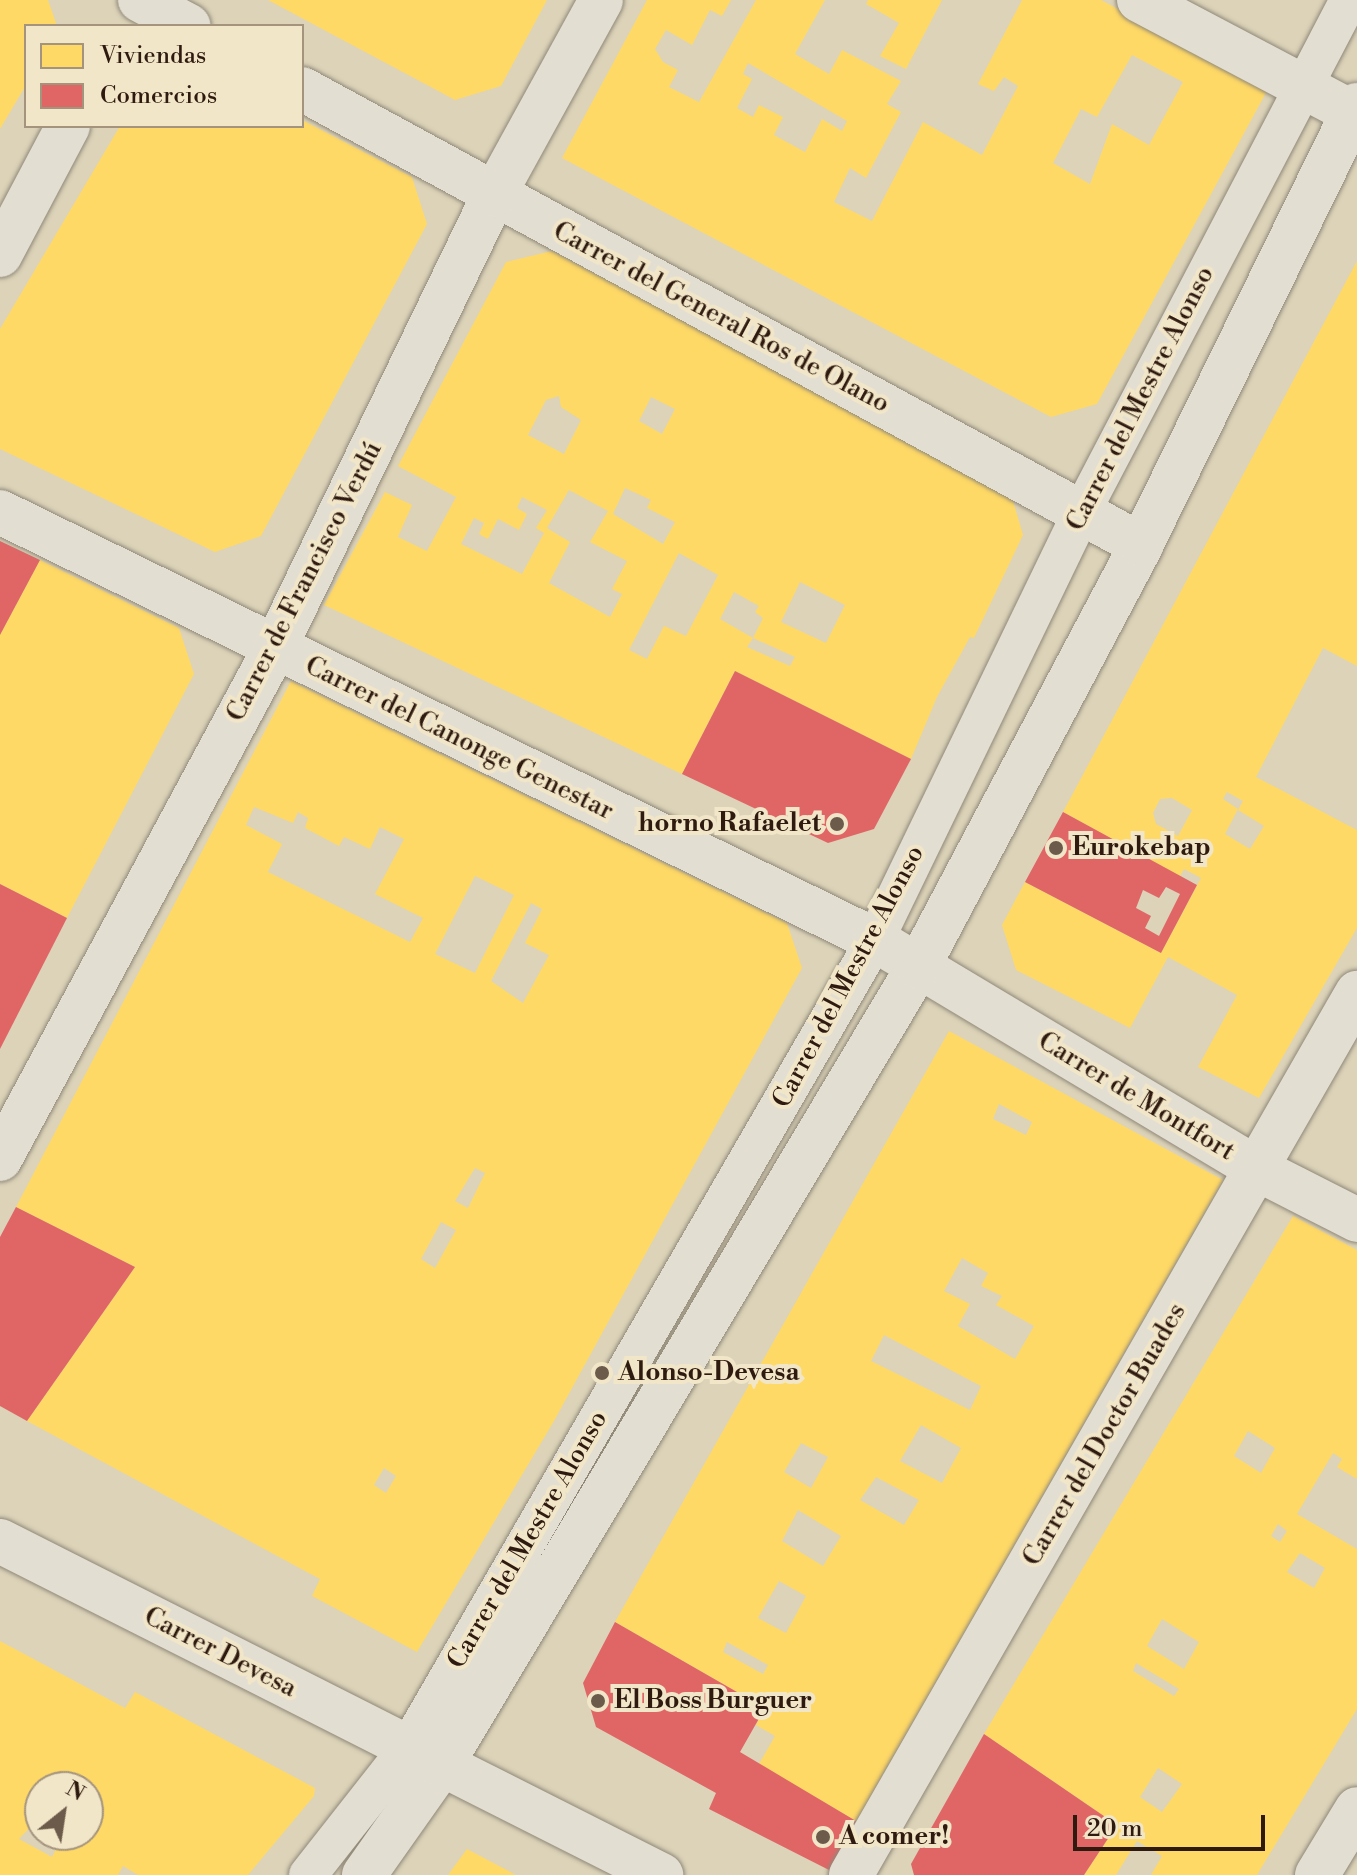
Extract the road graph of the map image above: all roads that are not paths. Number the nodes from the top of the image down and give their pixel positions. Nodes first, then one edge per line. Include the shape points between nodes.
1 (138, 0) edge
2 (601, 0) edge
3 (1139, 0) edge
4 (1349, 0) edge
5 (123, 24) edge
6 (185, 24) edge
7 (1303, 87) junction
8 (304, 90) edge
9 (1355, 109) edge
10 (67, 128) edge
11 (494, 195) junction
12 (0, 255) edge
13 (0, 512) edge
14 (1081, 513) junction
15 (1141, 545) junction
16 (274, 650) junction
17 (875, 940) junction
18 (918, 967) junction
19 (1357, 993) edge
20 (0, 1159) edge
21 (1259, 1170) junction
22 (1357, 1220) edge
23 (0, 1541) edge
24 (424, 1758) junction
25 (1357, 1809) edge
26 (308, 1875) edge
27 (364, 1875) edge
28 (661, 1875) edge
29 (851, 1875) edge
30 (1317, 1875) edge

1 - 5 street
1 - 6 street
2 - 11 street, Carrer de Francisco Verdú
3 - 7 street
4 - 7 lane, Carrer del Mestre Alonso
7 - 9 street
7 - 14 lane, Carrer del Mestre Alonso
8 - 11 street, Carrer del General Ros de Olano
9 - 15 street, Carrer del Mestre Alonso
10 - 12 street
11 - 14 street, Carrer del General Ros de Olano
11 - 16 street, Carrer de Francisco Verdú
13 - 16 street, Carrer del Canonge Genestar
14 - 15 street, Carrer del General Ros de Olano
14 - 17 lane, Carrer del Mestre Alonso
15 - 18 street, Carrer del Mestre Alonso
16 - 17 street, Carrer del Canonge Genestar
16 - 20 street, Carrer de Francisco Verdú
17 - 18 street, Carrer del Canonge Genestar
17 - 24 lane, Carrer del Mestre Alonso
18 - 21 street, Carrer de Montfort
18 - 24 street, Carrer del Mestre Alonso
19 - 21 street, Carrer del Doctor Buades
21 - 22 street, Carrer de Montfort
21 - 29 street, Carrer del Doctor Buades
23 - 24 street, Carrer Devesa
24 - 26 lane, Carrer del Mestre Alonso
24 - 27 street, Carrer del Mestre Alonso
24 - 28 street, Carrer Devesa
25 - 30 street

